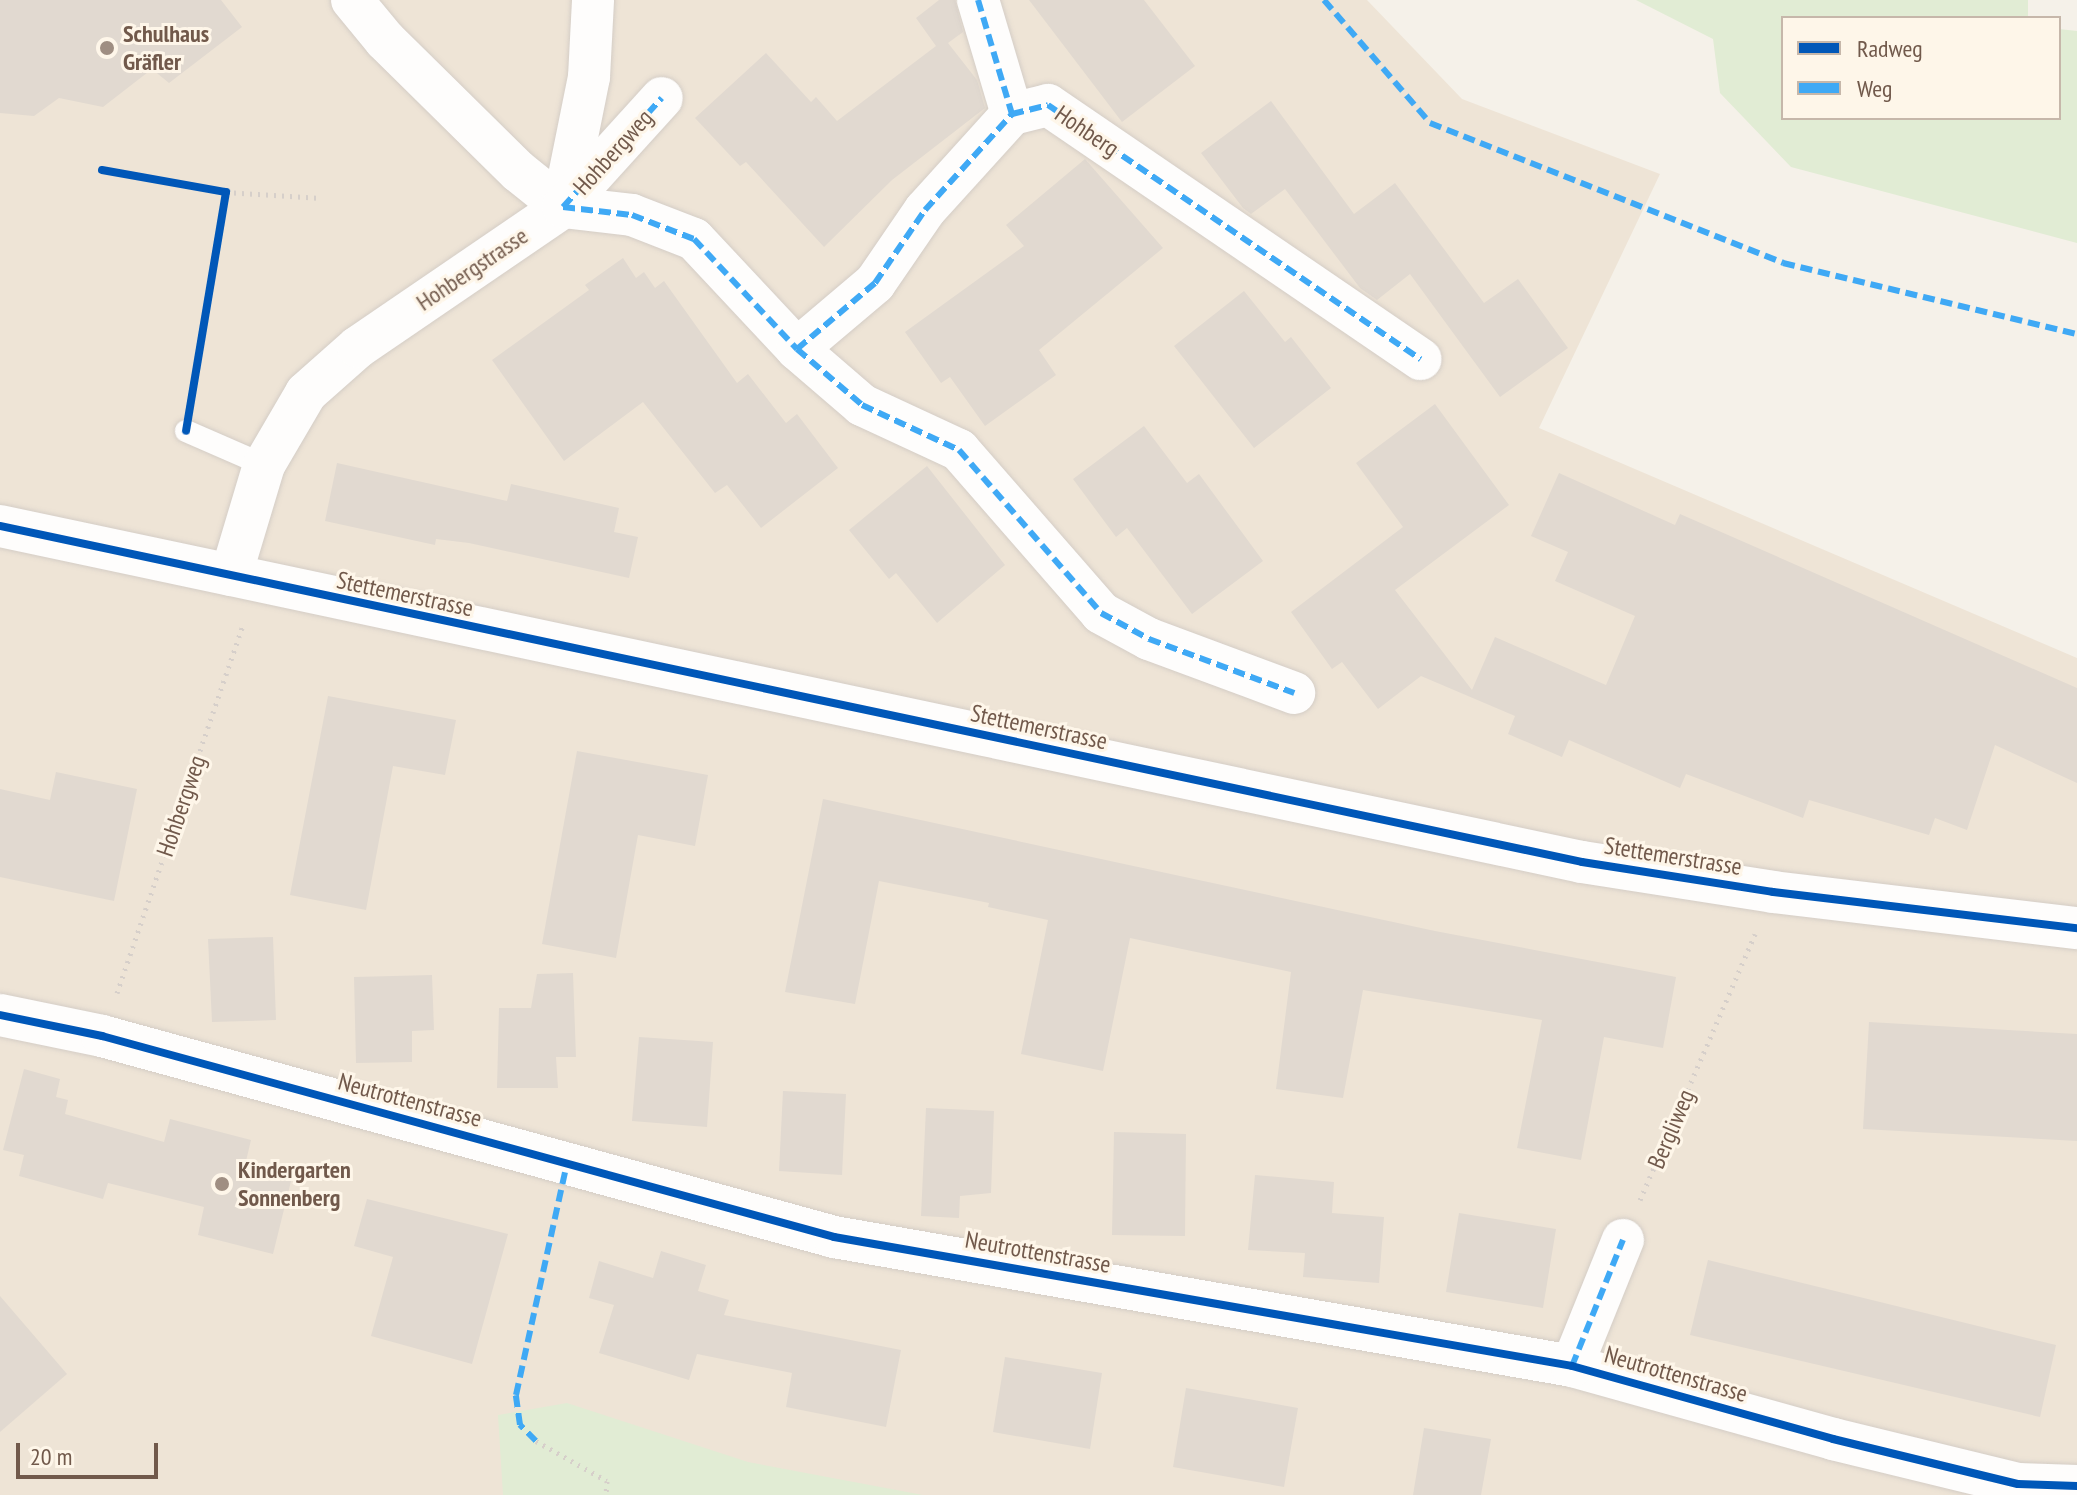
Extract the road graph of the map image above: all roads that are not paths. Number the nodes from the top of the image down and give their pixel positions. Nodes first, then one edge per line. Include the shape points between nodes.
1 (352, 0) edge
2 (593, 0) edge
3 (978, 0) edge
4 (662, 98) dead end
5 (1012, 114) junction
6 (563, 207) junction
7 (797, 349) junction
8 (1421, 359) dead end
9 (186, 431) dead end
10 (264, 465) junction
11 (0, 526) edge
12 (231, 575) junction
13 (1294, 693) dead end
14 (2077, 928) edge
15 (0, 1015) edge
16 (1623, 1240) road end
17 (1572, 1366) junction
18 (2077, 1486) edge

1 - 6 street via 385,40 507,160
2 - 6 street via 589,77
3 - 5 street
4 - 6 street, Hohbergweg
5 - 7 street via 925,210 875,283
5 - 8 street, Hohberg via 1048,105
6 - 7 street via 632,215 694,239
6 - 10 street, Hohbergstrasse via 358,347 306,393
7 - 13 street via 862,405 959,450 1101,613 1149,639
9 - 10 lane
10 - 12 street, Hohbergstrasse
11 - 12 street, Stettemerstrasse
12 - 14 street, Stettemerstrasse via 1582,862 1773,892
15 - 17 street, Neutrottenstrasse via 102,1036 834,1237
16 - 17 street
17 - 18 street, Neutrottenstrasse via 2003,1480

